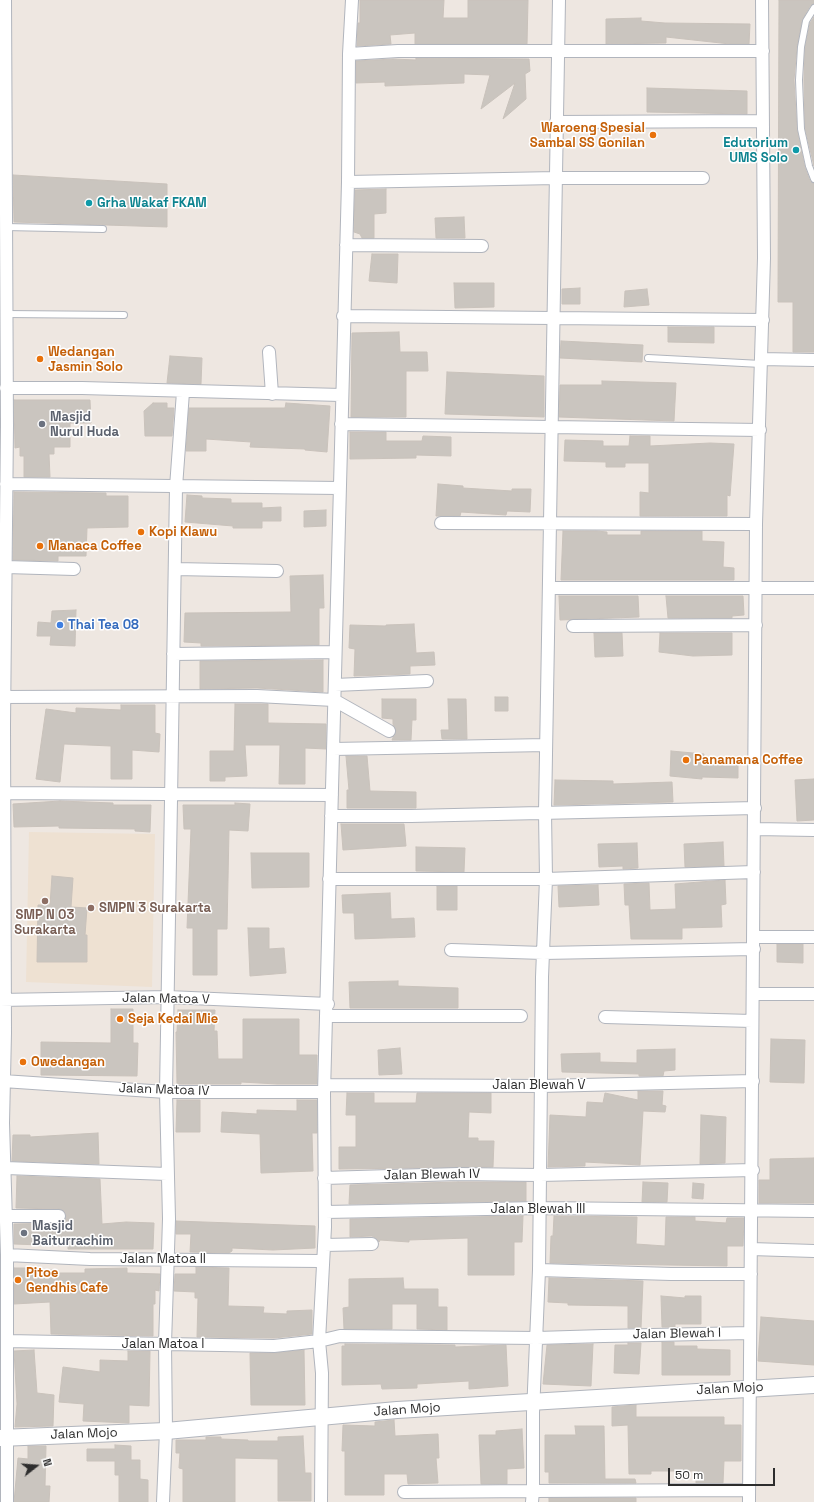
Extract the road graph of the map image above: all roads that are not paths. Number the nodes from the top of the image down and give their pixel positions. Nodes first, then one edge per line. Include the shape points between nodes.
1 (5, 0) edge
2 (352, 0) edge
3 (559, 0) edge
4 (762, 0) edge
5 (814, 8) edge
6 (2, 32) edge
7 (763, 51) junction
8 (558, 52) junction
9 (350, 54) junction
10 (2, 106) edge
11 (763, 121) junction
12 (556, 122) junction
13 (556, 178) junction
14 (702, 178) dead end
15 (814, 179) edge
16 (348, 182) junction
17 (2, 193) edge
18 (5, 227) junction
19 (103, 229) dead end
20 (346, 244) junction
21 (482, 246) dead end
22 (3, 275) edge
23 (5, 314) junction
24 (124, 315) dead end
25 (343, 316) junction
26 (554, 317) junction
27 (763, 320) junction
28 (269, 352) dead end
29 (3, 353) edge
30 (648, 358) dead end
31 (814, 360) edge
32 (761, 361) junction
33 (6, 388) junction
34 (183, 392) junction
35 (272, 394) junction
36 (341, 396) junction
37 (341, 424) junction
38 (3, 425) edge
39 (552, 426) junction
40 (760, 430) junction
41 (6, 484) junction
42 (176, 487) junction
43 (339, 488) junction
44 (550, 522) junction
45 (441, 523) dead end
46 (756, 524) junction
47 (3, 527) edge
48 (6, 567) junction
49 (74, 569) dead end
50 (175, 569) junction
51 (277, 571) dead end
52 (549, 588) junction
53 (756, 588) junction
54 (814, 588) edge
55 (3, 615) edge
56 (756, 625) junction
57 (573, 626) dead end
58 (335, 652) junction
59 (173, 654) junction
60 (427, 681) dead end
61 (335, 685) junction
62 (3, 697) edge
63 (173, 698) junction
64 (334, 700) junction
65 (389, 731) dead end
66 (546, 745) junction
67 (333, 749) junction
68 (2, 793) edge
69 (171, 794) junction
70 (332, 795) junction
71 (755, 808) junction
72 (545, 812) junction
73 (331, 816) junction
74 (755, 830) junction
75 (814, 830) edge
76 (754, 872) junction
77 (2, 874) edge
78 (330, 880) junction
79 (546, 880) junction
80 (2, 925) edge
81 (754, 937) junction
82 (814, 937) edge
83 (754, 949) junction
84 (451, 950) dead end
85 (543, 952) junction
86 (754, 994) junction
87 (814, 994) edge
88 (168, 997) junction
89 (3, 1000) edge
90 (328, 1004) junction
91 (328, 1016) junction
92 (521, 1016) dead end
93 (605, 1018) dead end
94 (752, 1021) junction
95 (3, 1081) junction
96 (753, 1081) junction
97 (542, 1086) junction
98 (325, 1088) junction
99 (166, 1092) junction
100 (6, 1168) junction
101 (753, 1170) junction
102 (167, 1174) junction
103 (540, 1176) junction
104 (324, 1178) junction
105 (540, 1208) junction
106 (751, 1210) junction
107 (814, 1211) edge
108 (325, 1212) junction
109 (7, 1216) junction
110 (59, 1216) dead end
111 (372, 1244) dead end
112 (324, 1245) junction
113 (751, 1249) junction
114 (814, 1251) edge
115 (7, 1255) junction
116 (168, 1259) junction
117 (320, 1261) dead end
118 (539, 1270) junction
119 (751, 1274) junction
120 (750, 1333) junction
121 (537, 1338) junction
122 (7, 1341) junction
123 (319, 1341) junction
124 (165, 1344) junction
125 (814, 1384) edge
126 (749, 1387) junction
127 (534, 1401) junction
128 (321, 1416) junction
129 (166, 1431) junction
130 (3, 1438) edge
131 (404, 1492) dead end
132 (532, 1496) edge
133 (749, 1496) edge
134 (7, 1502) edge
135 (163, 1502) edge
136 (321, 1502) edge

1 - 6 street
2 - 9 street
3 - 8 street
4 - 7 street
5 - 15 lane via 806,21 799,80 801,130 808,166
6 - 10 street
7 - 8 street
7 - 11 street
8 - 9 street
8 - 12 street
9 - 16 street
10 - 17 street
11 - 12 street
11 - 27 street
12 - 13 street
13 - 14 street
13 - 16 street
13 - 26 street
16 - 20 street
17 - 18 street
18 - 19 lane
18 - 22 street
20 - 21 street
20 - 25 street
22 - 23 street
23 - 24 lane
23 - 29 street
25 - 26 street
25 - 36 street
26 - 27 street
26 - 39 street
27 - 32 street
28 - 35 street
29 - 33 street
30 - 32 lane
31 - 32 street
32 - 40 street
33 - 34 street
33 - 38 street
34 - 35 street
34 - 42 street
35 - 36 street
36 - 37 street
37 - 39 street
37 - 43 street
38 - 41 street
39 - 40 street
39 - 44 street
40 - 46 street
41 - 42 street
41 - 47 street
42 - 43 street
42 - 50 street
43 - 58 street
44 - 45 street
44 - 46 street
44 - 52 street
46 - 53 street
47 - 48 street
48 - 49 street
48 - 55 street
50 - 51 street
50 - 59 street
52 - 53 street
52 - 66 street
53 - 54 street
53 - 56 street
55 - 62 street
56 - 57 street
56 - 71 street
58 - 59 street
58 - 61 street
59 - 63 street
60 - 61 street
61 - 64 street
62 - 63 street
62 - 68 street
63 - 64 street via 256,696
63 - 69 street
64 - 65 street
64 - 67 street
66 - 67 street
66 - 72 street
67 - 70 street
68 - 69 street
68 - 77 street
69 - 70 street
69 - 88 street
70 - 73 street
71 - 72 street
71 - 74 street
72 - 73 street
72 - 79 street
73 - 78 street
74 - 75 street
74 - 76 street
76 - 79 street
76 - 81 street
77 - 80 street
78 - 79 street
78 - 90 street
79 - 85 street
80 - 89 street
81 - 82 street
81 - 83 street
83 - 85 street
83 - 86 street
84 - 85 street
85 - 97 street
86 - 87 street
86 - 94 street
88 - 89 street, Jalan Matoa V
88 - 90 street, Jalan Matoa V
88 - 99 street
89 - 95 street
90 - 91 street
91 - 92 street
91 - 98 street
93 - 94 street
94 - 96 street
95 - 99 street, Jalan Matoa IV
95 - 100 street
96 - 97 street, Jalan Blewah V
96 - 101 street
97 - 98 street, Jalan Blewah V
97 - 103 street
98 - 99 street, Jalan Matoa IV
98 - 104 street
99 - 102 street
100 - 102 street
100 - 109 street
101 - 103 street, Jalan Blewah IV
101 - 106 street
102 - 116 street
103 - 104 street, Jalan Blewah IV via 458,1174
103 - 105 street
104 - 108 street
105 - 106 street, Jalan Blewah III
105 - 108 street, Jalan Blewah III
105 - 118 street
106 - 107 street, Jalan Blewah III
106 - 113 street
108 - 112 street
109 - 110 street
109 - 115 street
111 - 112 street
112 - 123 street
113 - 114 street
113 - 119 street
115 - 116 street, Jalan Matoa II
115 - 122 street
116 - 117 street, Jalan Matoa II
116 - 124 street
118 - 119 street
118 - 121 street
119 - 120 street
120 - 121 street, Jalan Blewah I
120 - 126 street
121 - 123 street, Jalan Matoa I via 340,1336
121 - 127 street
122 - 124 street, Jalan Matoa I
122 - 130 street
123 - 124 street, Jalan Matoa I via 274,1346
123 - 128 street via 322,1374
124 - 129 street
125 - 126 street, Jalan Mojo
126 - 127 street, Jalan Mojo
126 - 133 street
127 - 128 street, Jalan Mojo
127 - 132 street
128 - 129 street, Jalan Mojo
128 - 136 street
129 - 130 street, Jalan Mojo
129 - 135 street
130 - 134 street
131 - 132 street
132 - 133 street

